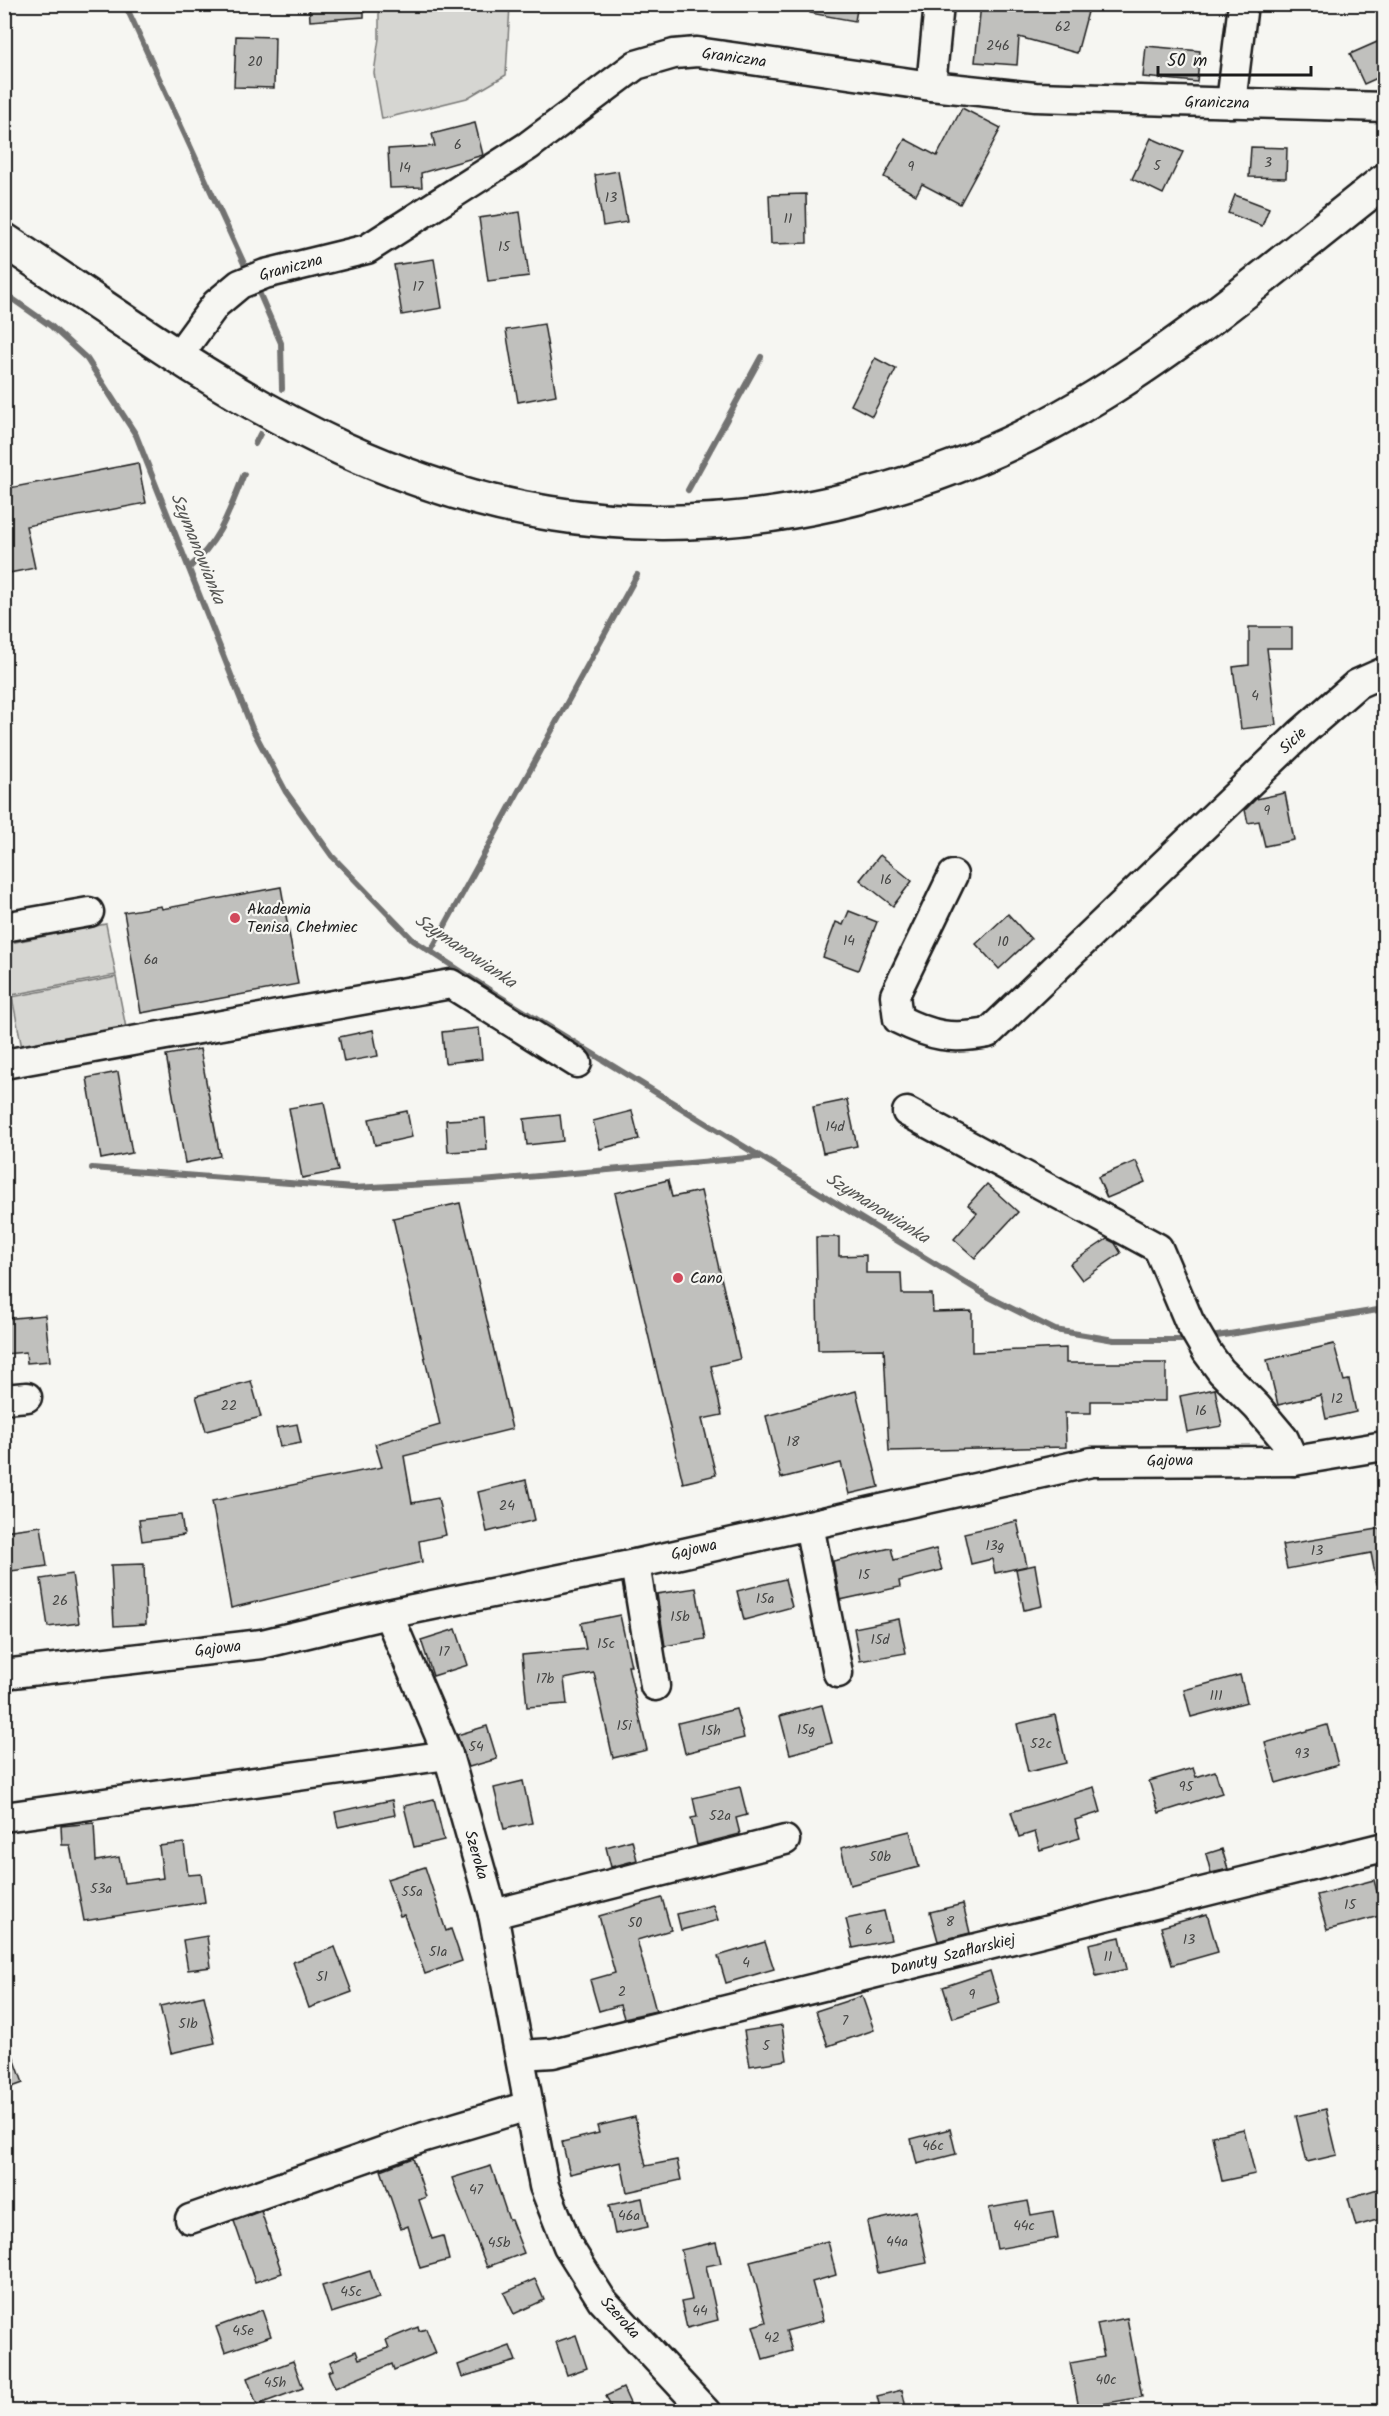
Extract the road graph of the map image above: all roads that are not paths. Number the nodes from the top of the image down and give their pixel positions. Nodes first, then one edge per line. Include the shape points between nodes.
1 (939, 4) edge
2 (1243, 4) edge
3 (931, 87) junction
4 (1231, 104) junction
5 (1384, 107) edge
6 (1384, 181) edge
7 (4, 240) edge
8 (178, 356) junction
9 (1384, 672) edge
10 (953, 875) dead end
11 (89, 912) dead end
12 (4, 927) edge
13 (577, 1063) dead end
14 (4, 1064) edge
15 (907, 1112) dead end
16 (1384, 1446) edge
17 (1294, 1461) junction
18 (809, 1525) junction
19 (635, 1564) junction
20 (388, 1614) junction
21 (838, 1673) dead end
22 (4, 1674) edge
23 (655, 1686) dead end
24 (448, 1755) junction
25 (4, 1817) edge
26 (785, 1840) dead end
27 (1384, 1847) edge
28 (493, 1914) junction
29 (520, 2055) junction
30 (528, 2106) junction
31 (190, 2219) dead end
32 (706, 2412) edge

1 - 3 street
2 - 4 street
3 - 4 street, Graniczna via 1035,97
3 - 8 street, Graniczna via 697,52 636,64 528,146 367,249 240,284 216,304
4 - 5 street, Graniczna
6 - 8 main road via 1160,356 1096,397 963,464 881,492 815,507 705,521 634,522 548,513 465,495 397,472 322,439 230,390
7 - 8 main road
9 - 10 street, Sicie via 1357,684 988,1033 959,1039 920,1030 898,1019 895,995
11 - 12 street
13 - 14 street via 451,984
15 - 17 street via 1158,1248 1189,1321 1207,1352 1284,1439
16 - 17 street, Gajowa
17 - 18 street, Gajowa via 1092,1462
18 - 19 street, Gajowa
18 - 21 street
19 - 20 street, Gajowa
19 - 23 street
20 - 22 street, Gajowa via 262,1644
20 - 24 street, Szeroka
24 - 25 street
24 - 28 street, Szeroka
26 - 28 street
27 - 29 street, Danuty Szaflarskiej via 553,2053
28 - 29 street, Szeroka
29 - 30 street, Szeroka
30 - 31 street via 424,2137
30 - 32 street, Szeroka via 544,2186 568,2246 602,2300

